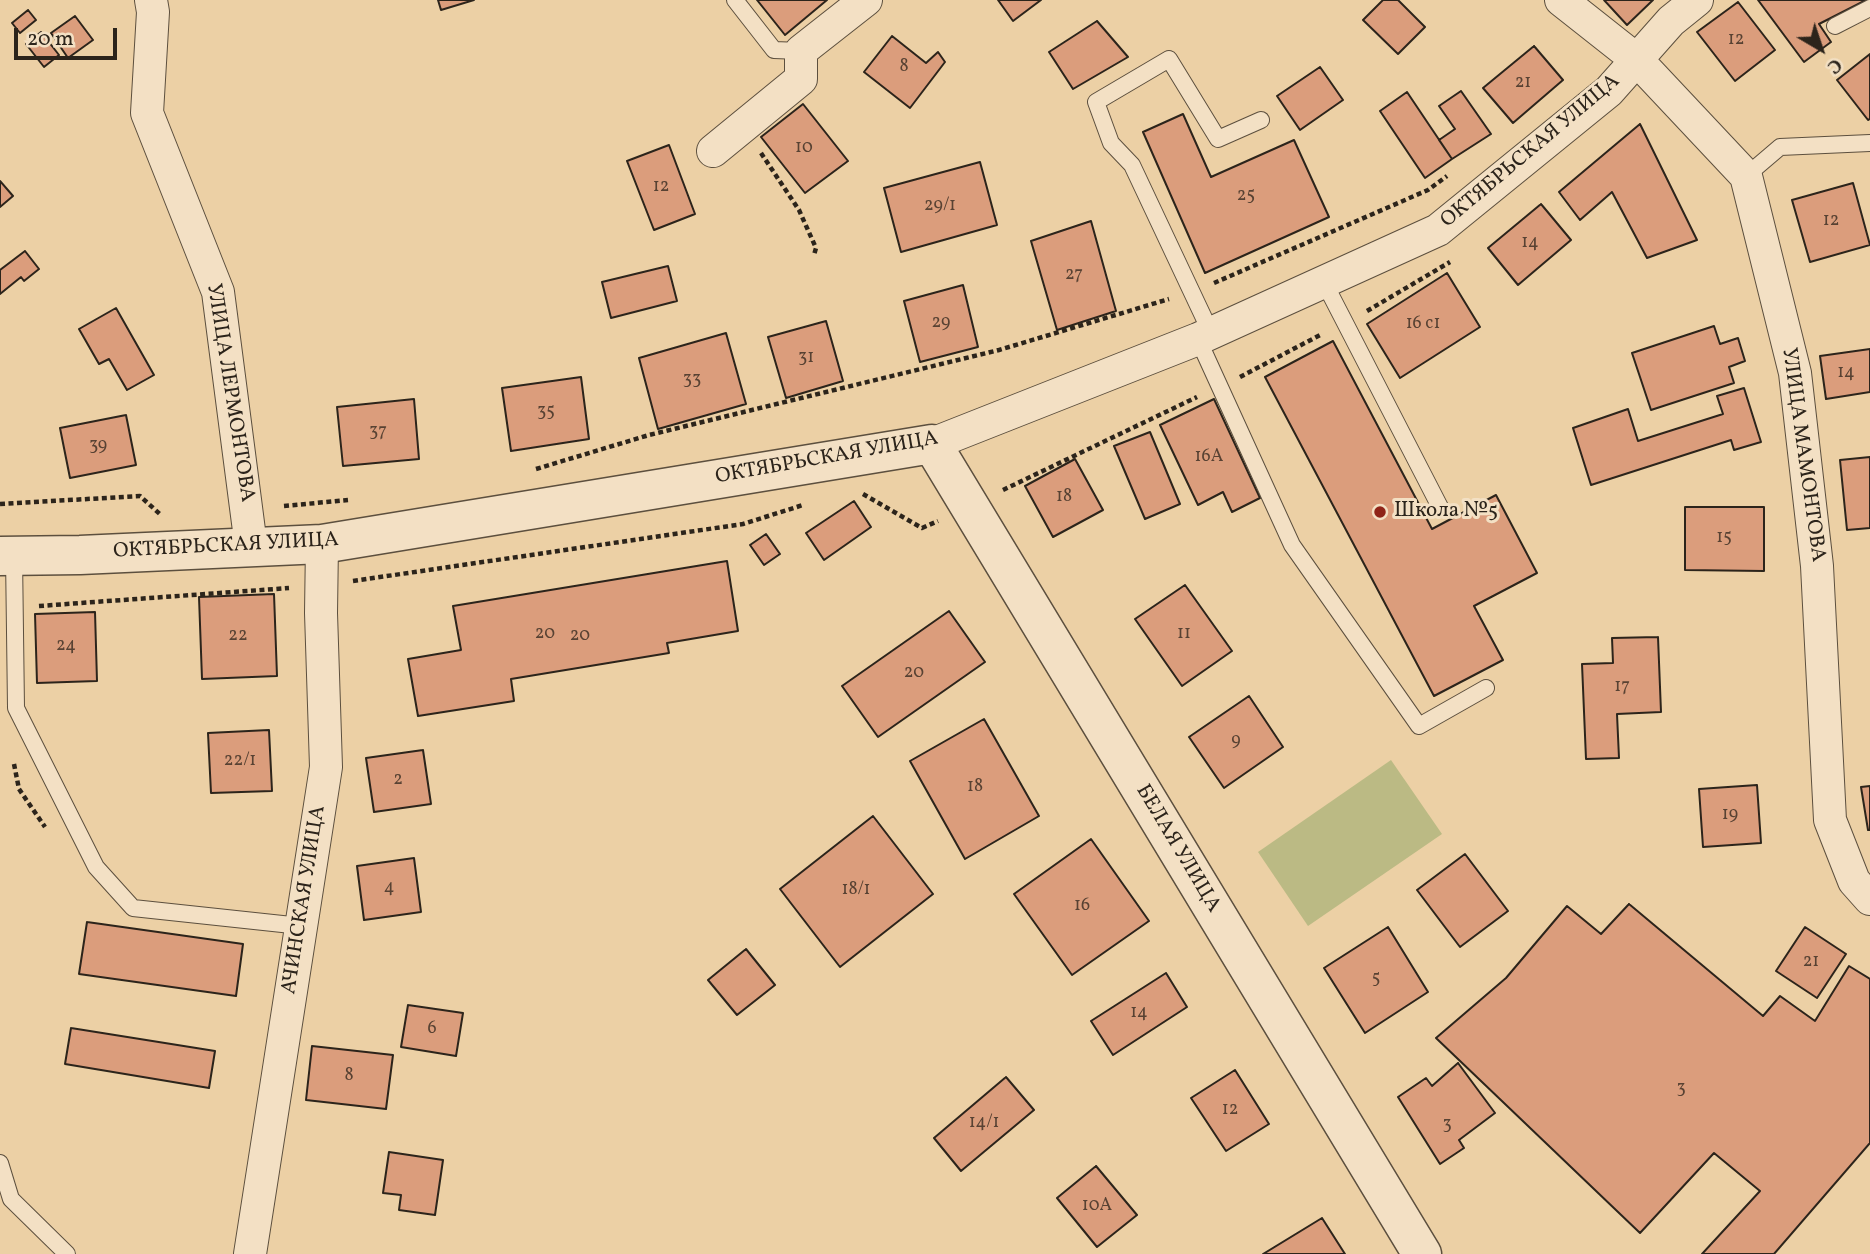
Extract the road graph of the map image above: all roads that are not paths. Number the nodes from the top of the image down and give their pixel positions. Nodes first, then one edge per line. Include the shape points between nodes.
1 (151, 0) edge
2 (735, 0) edge
3 (866, 0) edge
4 (1561, 0) edge
5 (1698, 0) edge
6 (1870, 8) edge
7 (1835, 26) dead end
8 (801, 51) junction
9 (1637, 60) junction
10 (1261, 120) dead end
11 (1870, 143) edge
12 (713, 151) dead end
13 (1746, 176) junction
14 (1324, 282) junction
15 (1204, 336) junction
16 (932, 444) junction
17 (1440, 507) dead end
18 (249, 528) junction
19 (322, 544) junction
20 (7, 556) edge
21 (1486, 688) dead end
22 (1870, 899) edge
23 (301, 926) junction
24 (0, 1163) edge
25 (5, 1198) edge
26 (67, 1254) edge
27 (250, 1254) edge
28 (1422, 1254) edge

1 - 18 street, УЛИЦА ЛЕРМОНТОВА via 147,113 218,292
2 - 8 lane via 774,50
3 - 8 street
4 - 9 street, УЛИЦА МАМОНТОВА
5 - 9 street, ОКТЯБРЬСКАЯ УЛИЦА via 1671,21
6 - 7 lane
8 - 12 street via 801,79
9 - 13 street, УЛИЦА МАМОНТОВА
9 - 14 street, ОКТЯБРЬСКАЯ УЛИЦА via 1609,91 1438,230
10 - 15 lane via 1218,139 1169,59 1096,102 1111,143 1132,165 1192,292
11 - 13 lane via 1780,147
13 - 22 street, УЛИЦА МАМОНТОВА via 1795,373 1817,566 1830,820 1854,880
14 - 15 street, ОКТЯБРЬСКАЯ УЛИЦА
14 - 17 lane
15 - 16 street, ОКТЯБРЬСКАЯ УЛИЦА
15 - 21 lane via 1292,545 1419,726
16 - 19 street, ОКТЯБРЬСКАЯ УЛИЦА
16 - 28 street, БЕЛАЯ УЛИЦА
18 - 19 street, ОКТЯБРЬСКАЯ УЛИЦА
18 - 20 street, ОКТЯБРЬСКАЯ УЛИЦА via 80,555
19 - 23 street, АЧИНСКАЯ УЛИЦА via 326,767
20 - 23 lane via 15,607 16,708 96,867 133,908
23 - 27 street, АЧИНСКАЯ УЛИЦА
24 - 25 lane
25 - 26 lane

